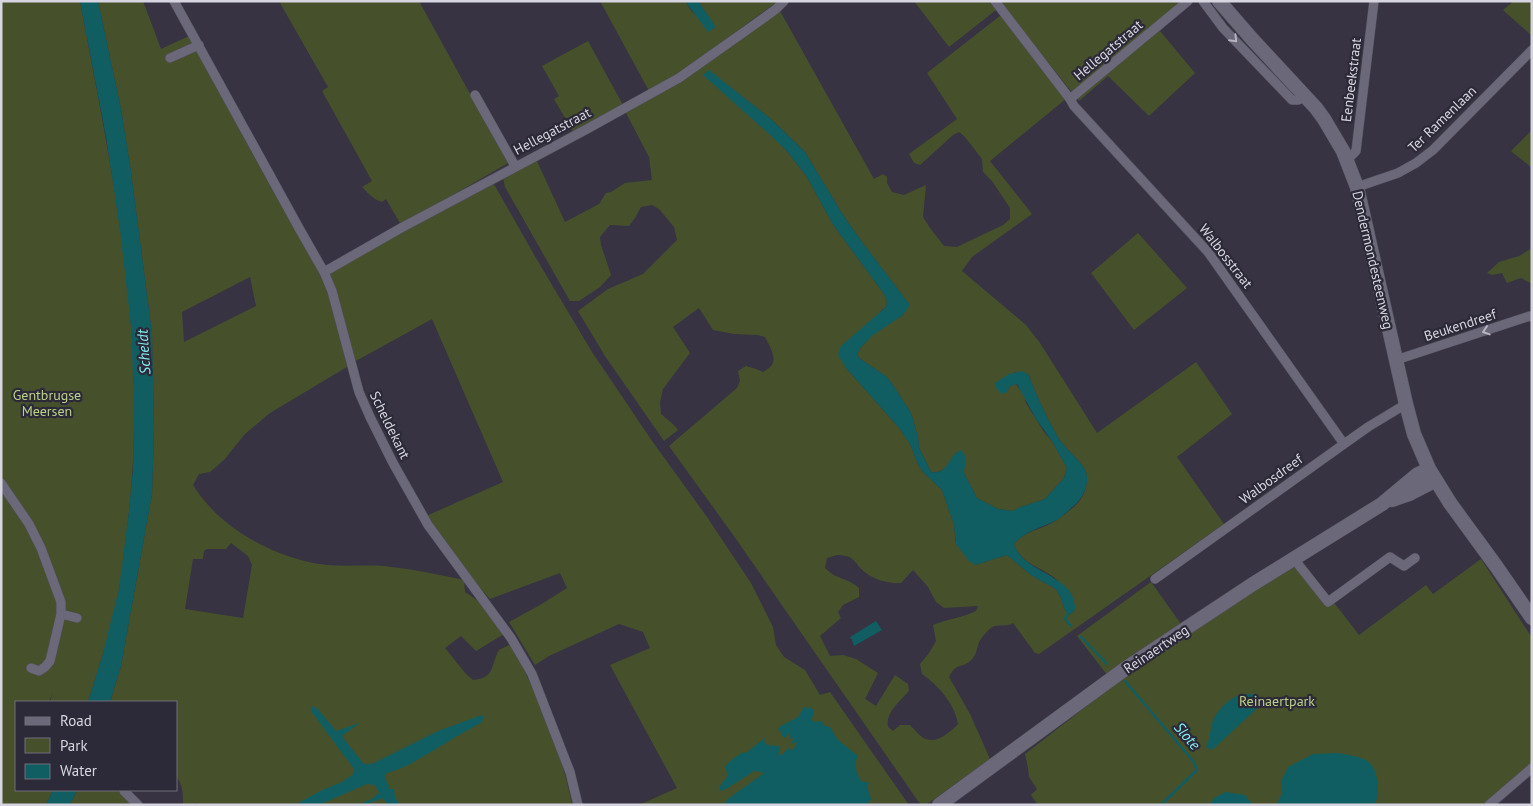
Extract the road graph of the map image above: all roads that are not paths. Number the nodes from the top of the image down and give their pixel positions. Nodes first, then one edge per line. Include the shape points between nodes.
1 (174, 1) edge
2 (784, 1) edge
3 (995, 1) edge
4 (1188, 1) edge
5 (1203, 1) edge
6 (1219, 1) edge
7 (1374, 1) edge
8 (199, 45) junction
9 (1532, 50) edge
10 (170, 58) dead end
11 (475, 95) dead end
12 (1305, 97) junction
13 (1070, 99) junction
14 (1347, 160) junction
15 (515, 166) junction
16 (1357, 187) junction
17 (324, 272) junction
18 (1532, 317) edge
19 (1396, 360) junction
20 (1406, 404) junction
21 (1344, 444) junction
22 (1429, 476) junction
23 (1, 483) edge
24 (1415, 558) dead end
25 (1294, 559) junction
26 (1155, 579) dead end
27 (61, 614) junction
28 (77, 618) dead end
29 (1532, 618) edge
30 (31, 668) dead end
31 (1532, 768) edge
32 (124, 792) dead end
33 (138, 805) edge
34 (578, 805) edge
35 (939, 805) edge
36 (1489, 805) edge

1 - 8 street, Scheldekant
2 - 15 street, Hellegatstraat via 679,78
3 - 13 street, Hellegatstraat
4 - 13 street, Hellegatstraat
5 -> 12 street via 1223,28 1292,100
6 - 12 main road, Dendermondesteenweg
7 - 14 street, Eenbeekstraat via 1356,151
8 - 10 street
8 - 17 street, Scheldekant
9 - 16 street, Ter Ramenlaan via 1416,164
11 - 15 street
12 - 14 main road, Dendermondesteenweg via 1336,137
13 - 21 street, Walbosstraat via 1208,252
14 - 16 main road, Dendermondesteenweg
15 - 17 street, Hellegatstraat
16 - 19 main road, Dendermondesteenweg
17 - 34 street, Scheldekant via 332,290 353,374 370,417 428,525 526,662 570,772
18 -> 19 street, Beukendreef
19 - 20 main road, Dendermondesteenweg
20 - 21 street, Walbosdreef
20 - 22 main road, Dendermondesteenweg
21 - 26 street, Walbosdreef
22 - 25 main road, Reinaertweg via 1412,479 1382,504
22 - 29 main road, Dendermondesteenweg
23 - 27 street via 41,548 61,602
24 - 25 street via 1404,566 1390,558 1328,602
25 - 35 main road, Reinaertweg via 1129,666
27 - 28 street
27 - 30 street via 50,661 39,671
31 - 36 street
32 - 33 street

